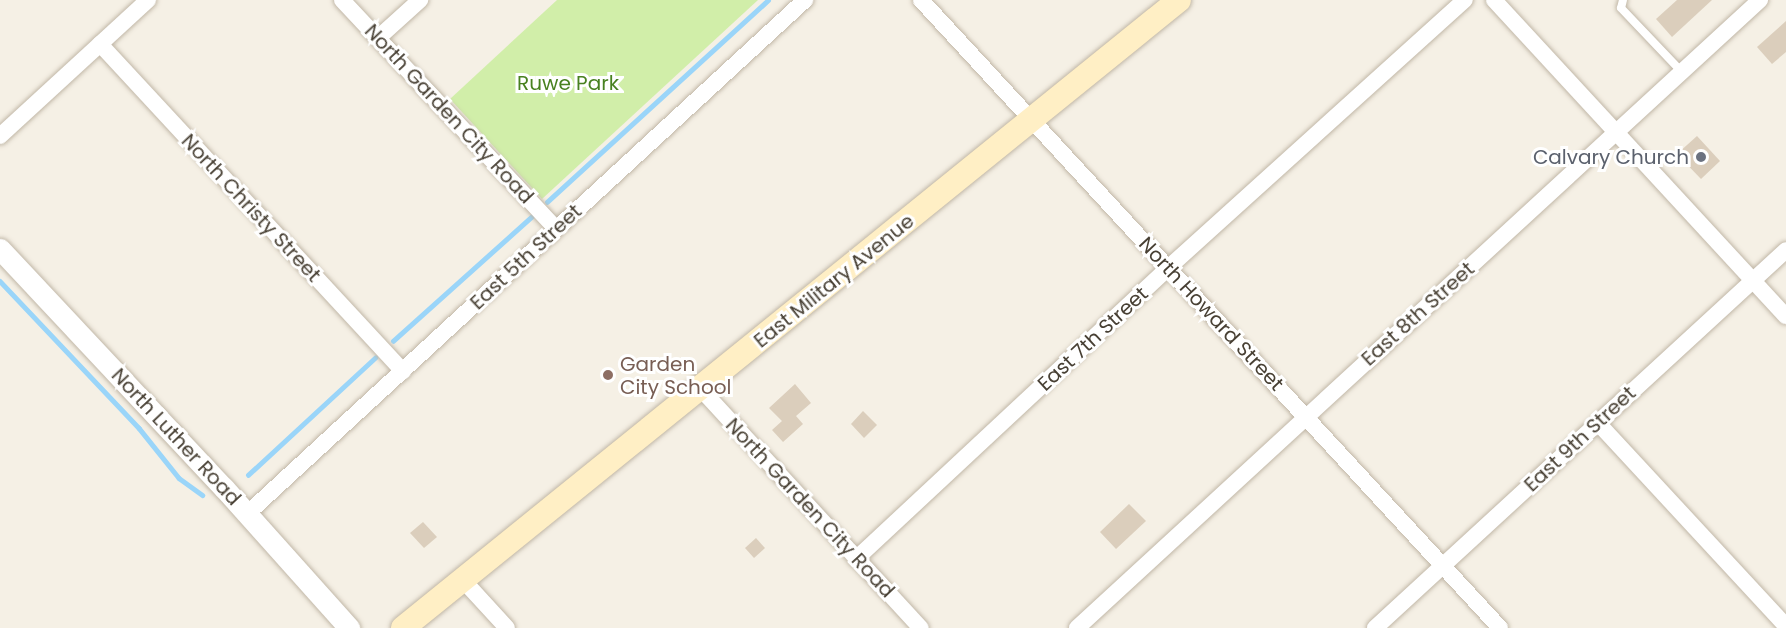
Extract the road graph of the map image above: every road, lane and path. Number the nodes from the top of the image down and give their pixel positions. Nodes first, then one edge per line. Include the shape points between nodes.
1 (148, 0) edge
2 (342, 0) edge
3 (420, 0) edge
4 (804, 0) edge
5 (921, 0) edge
6 (1179, 0) edge
7 (1465, 0) edge
8 (1494, 0) edge
9 (1623, 0) edge
10 (1760, 0) edge
11 (378, 39) junction
12 (100, 44) junction
13 (1682, 72) junction
14 (1033, 119) junction
15 (1616, 133) junction
16 (0, 136) edge
17 (556, 229) junction
18 (0, 249) edge
19 (1786, 250) edge
20 (1168, 268) junction
21 (1753, 280) junction
22 (1786, 316) edge
23 (403, 371) junction
24 (700, 388) junction
25 (1306, 417) junction
26 (1598, 423) junction
27 (246, 514) junction
28 (856, 559) junction
29 (1442, 566) junction
30 (463, 580) junction
31 (1786, 626) edge
32 (349, 628) edge
33 (403, 628) edge
34 (507, 628) edge
35 (921, 628) edge
36 (1077, 628) edge
37 (1375, 628) edge
38 (1500, 628) edge

1 - 12 street
2 - 11 street, North Garden City Road
3 - 11 street
4 - 17 street, East 5th Street
5 - 14 street, North Howard Street
6 - 14 main road, East Military Avenue
7 - 20 street, East 7th Street
8 - 15 street
9 - 13 lane via 1621,8
10 - 13 street, East 8th Street
11 - 17 street, North Garden City Road
12 - 16 street
12 - 23 street, North Christy Street
13 - 15 street, East 8th Street
14 - 20 street, North Howard Street
14 - 24 main road, East Military Avenue
15 - 21 street
15 - 25 street, East 8th Street
17 - 23 street, East 5th Street
18 - 27 street, North Luther Road
19 - 21 street, East 9th Street
20 - 25 street, North Howard Street
20 - 28 street, East 7th Street
21 - 22 street
21 - 26 street, East 9th Street
23 - 27 street, East 5th Street
24 - 28 street, North Garden City Road
24 - 30 main road, East Military Avenue
25 - 29 street, North Howard Street
25 - 36 street, East 8th Street
26 - 29 street, East 9th Street
26 - 31 street
27 - 32 street, North Luther Road
28 - 35 street, North Garden City Road
29 - 37 street, East 9th Street
29 - 38 street, North Howard Street
30 - 33 main road, East Military Avenue
30 - 34 street

